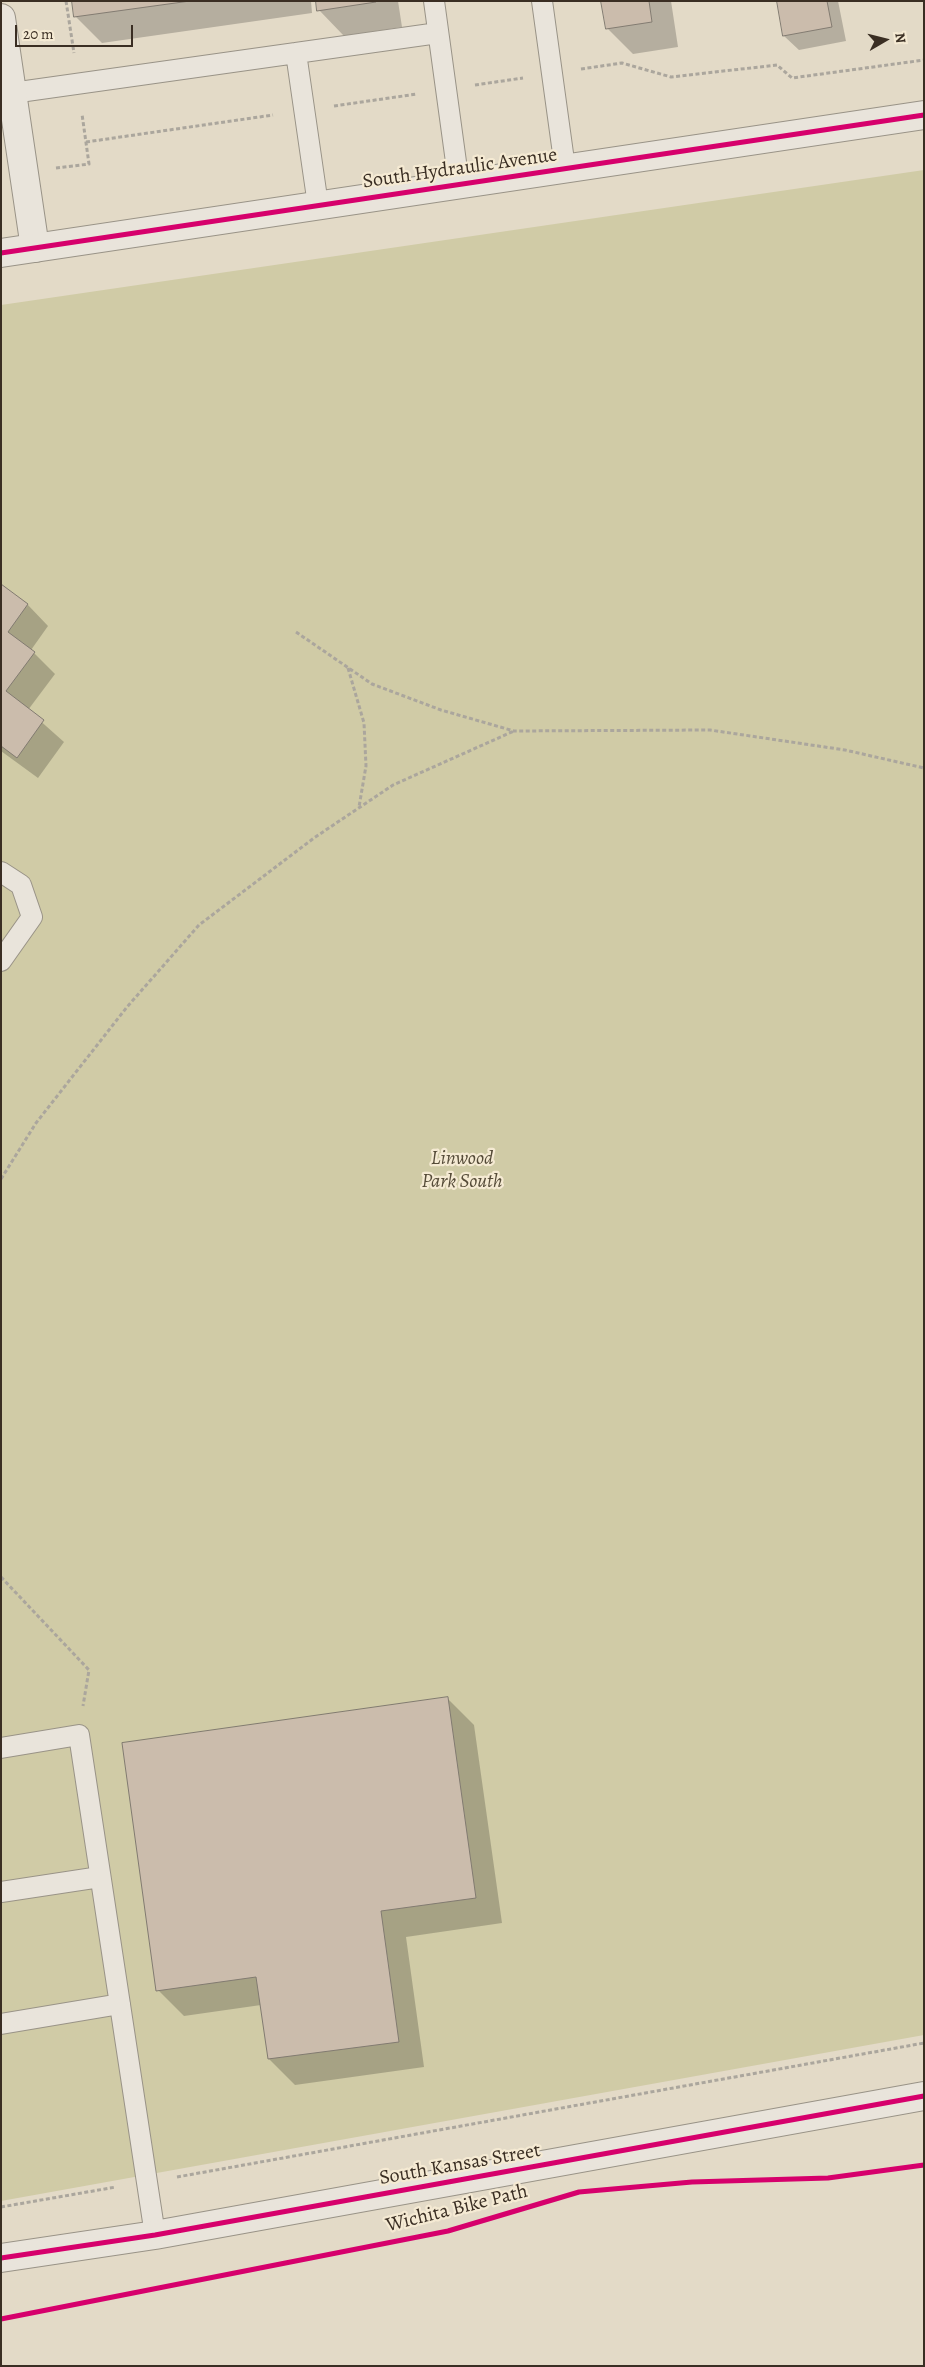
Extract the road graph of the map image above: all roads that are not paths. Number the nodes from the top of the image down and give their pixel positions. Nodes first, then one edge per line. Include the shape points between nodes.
1 (434, 1) edge
2 (542, 1) edge
3 (1, 18) edge
4 (438, 33) junction
5 (296, 53) junction
6 (12, 93) junction
7 (924, 115) edge
8 (565, 168) junction
9 (459, 184) junction
10 (318, 205) junction
11 (35, 248) junction
12 (1, 253) edge
13 (1, 872) edge
14 (1, 960) edge
15 (1, 1748) edge
16 (100, 1877) junction
17 (1, 1892) edge
18 (120, 2004) junction
19 (1, 2024) edge
20 (924, 2096) edge
21 (155, 2235) junction
22 (1, 2258) edge

1 - 4 lane
2 - 8 lane
3 - 6 street
4 - 5 lane
4 - 9 lane
5 - 6 lane
5 - 10 lane
6 - 11 street
7 - 8 street, South Hydraulic Avenue
8 - 9 street, South Hydraulic Avenue
9 - 10 street, South Hydraulic Avenue
10 - 11 street, South Hydraulic Avenue
11 - 12 street, South Hydraulic Avenue
13 - 14 lane via 21,885 32,917
15 - 16 lane via 78,1735
16 - 17 lane
16 - 18 lane
18 - 19 lane
18 - 21 lane
20 - 21 street, South Kansas Street
21 - 22 street, South Kansas Street

